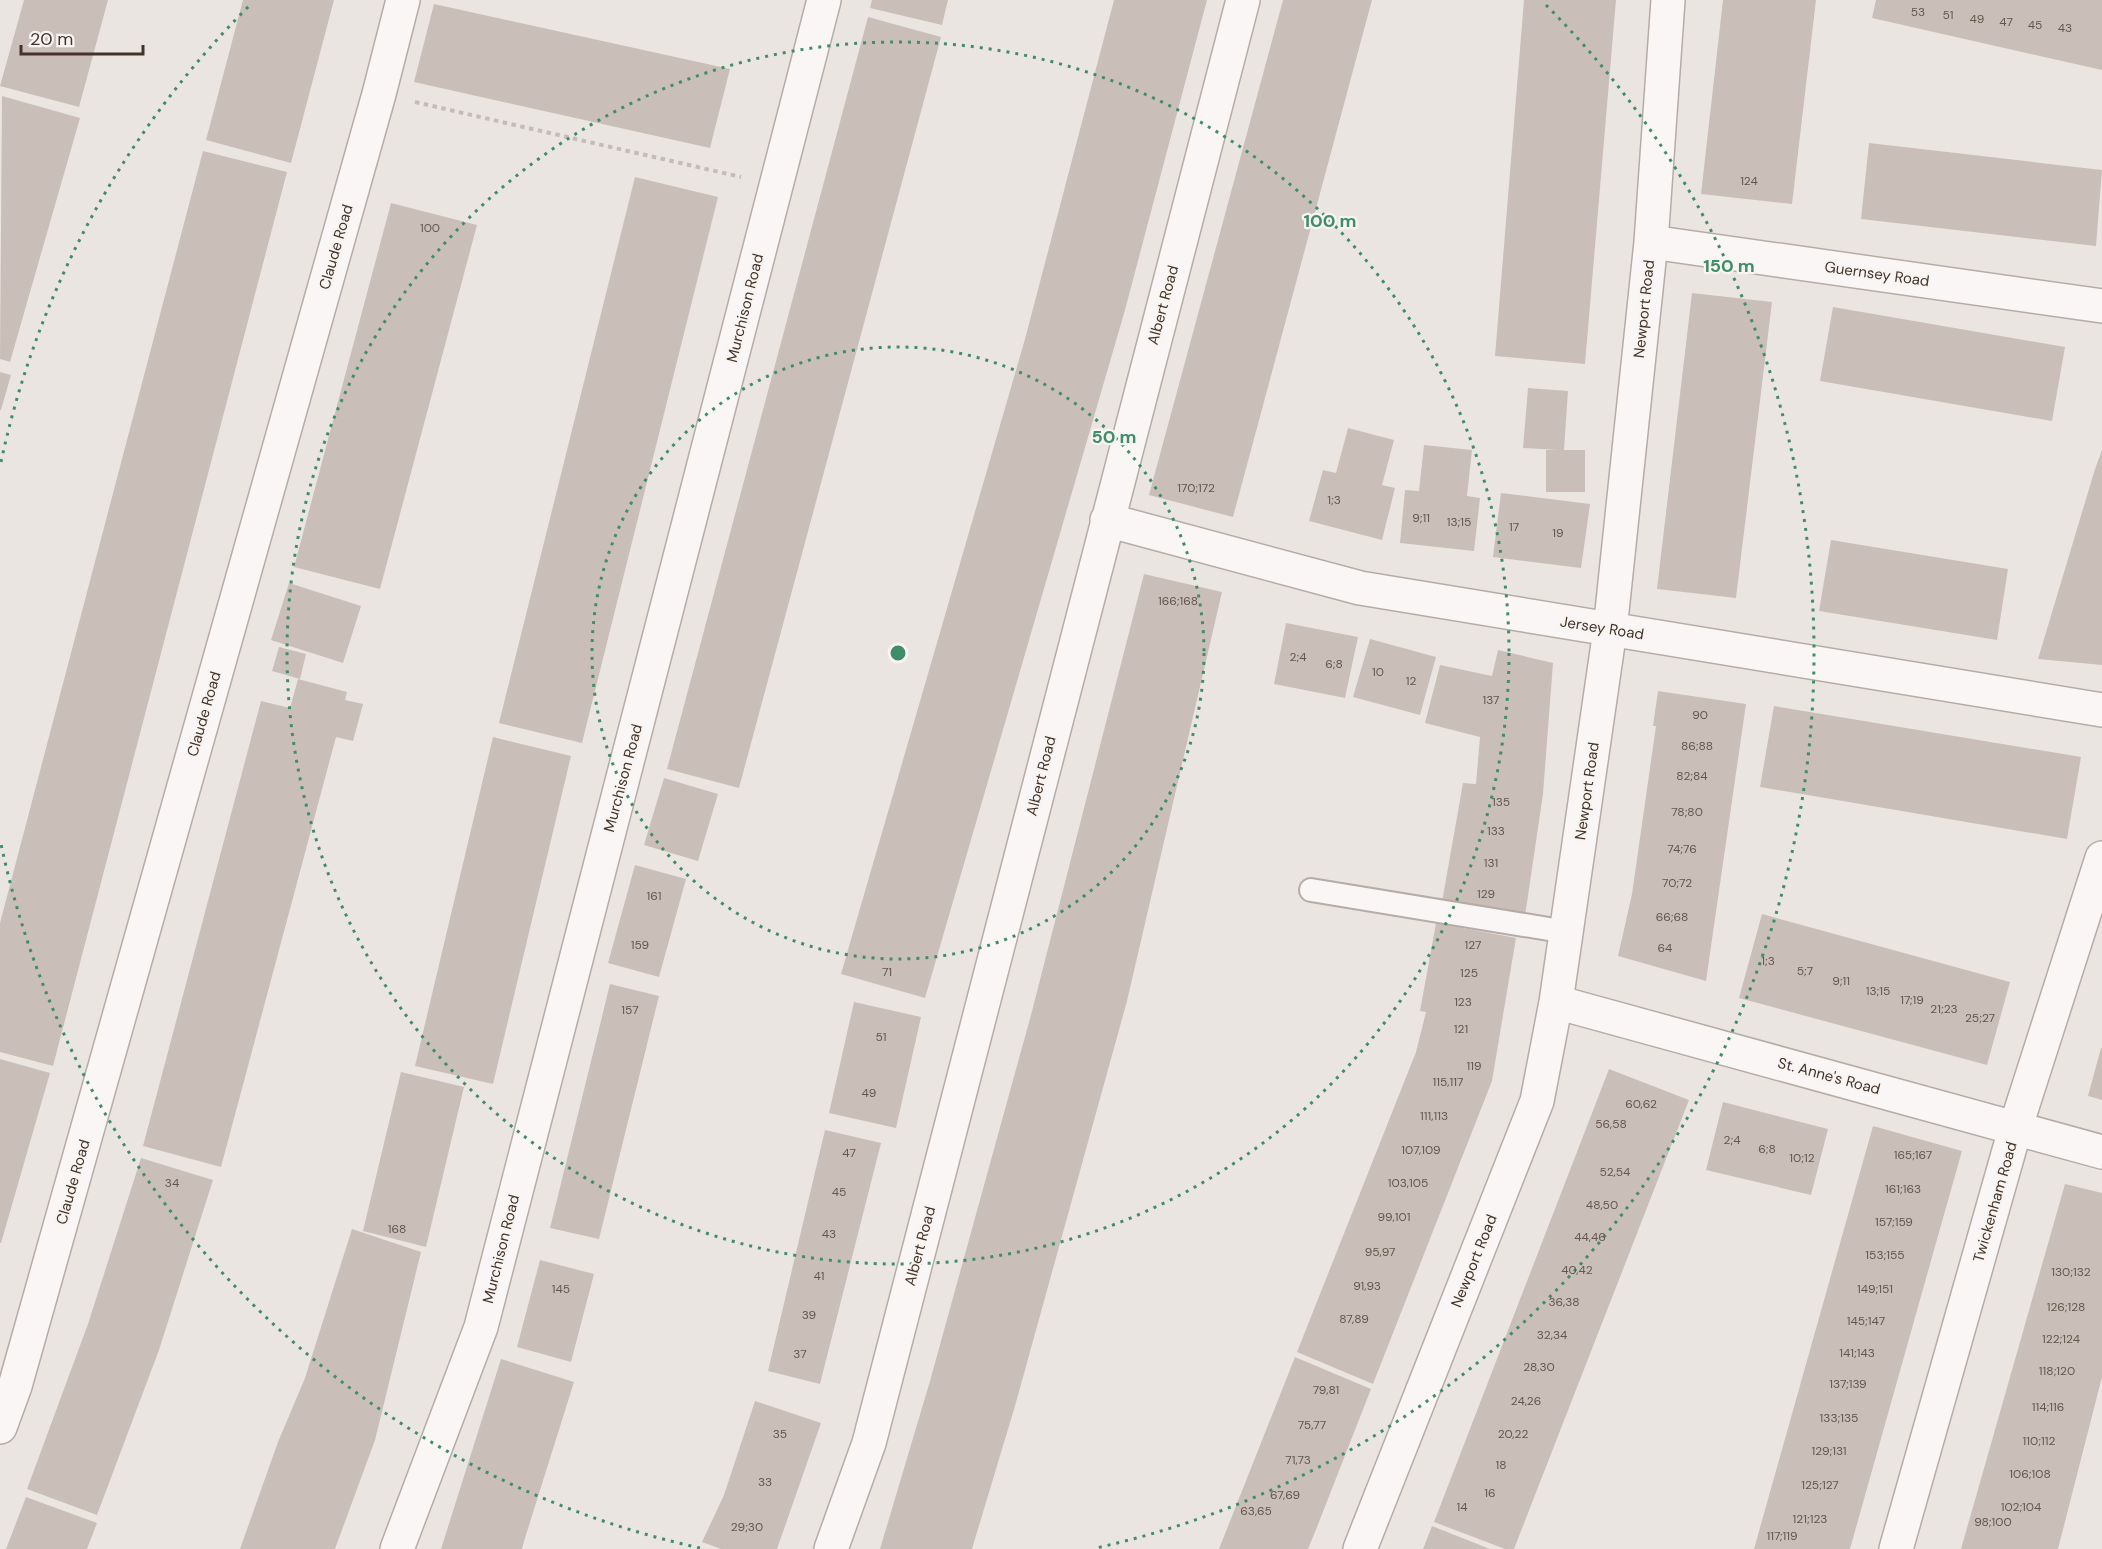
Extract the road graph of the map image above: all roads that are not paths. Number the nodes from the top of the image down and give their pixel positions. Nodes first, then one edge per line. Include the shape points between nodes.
1 (403, 0) edge
2 (825, 0) edge
3 (1243, 0) edge
4 (1668, 0) edge
5 (1651, 242) junction
6 (2102, 306) edge
7 (1107, 520) junction
8 (1610, 630) junction
9 (2102, 710) edge
10 (2102, 858) edge
11 (1311, 890) dead end
12 (1566, 932) junction
13 (1556, 1002) junction
14 (2016, 1126) junction
15 (2102, 1152) edge
16 (0, 1427) edge
17 (397, 1549) edge
18 (831, 1549) edge
19 (1360, 1549) edge
20 (1896, 1549) edge

1 - 16 street, Claude Road via 15,1386
2 - 17 street, Murchison Road via 481,1327
3 - 7 street, Albert Road
4 - 5 street, Newport Road
5 - 6 street, Guernsey Road
5 - 8 street, Newport Road
7 - 8 street, Jersey Road via 1360,588
7 - 18 street, Albert Road via 869,1443
8 - 9 street, Jersey Road
8 - 12 street, Newport Road
10 - 14 street, Twickenham Road
11 - 12 lane
12 - 13 street, Newport Road
13 - 14 street, St. Anne's Road
13 - 19 street, Newport Road via 1537,1101
14 - 15 street, St. Anne's Road
14 - 20 street, Twickenham Road

